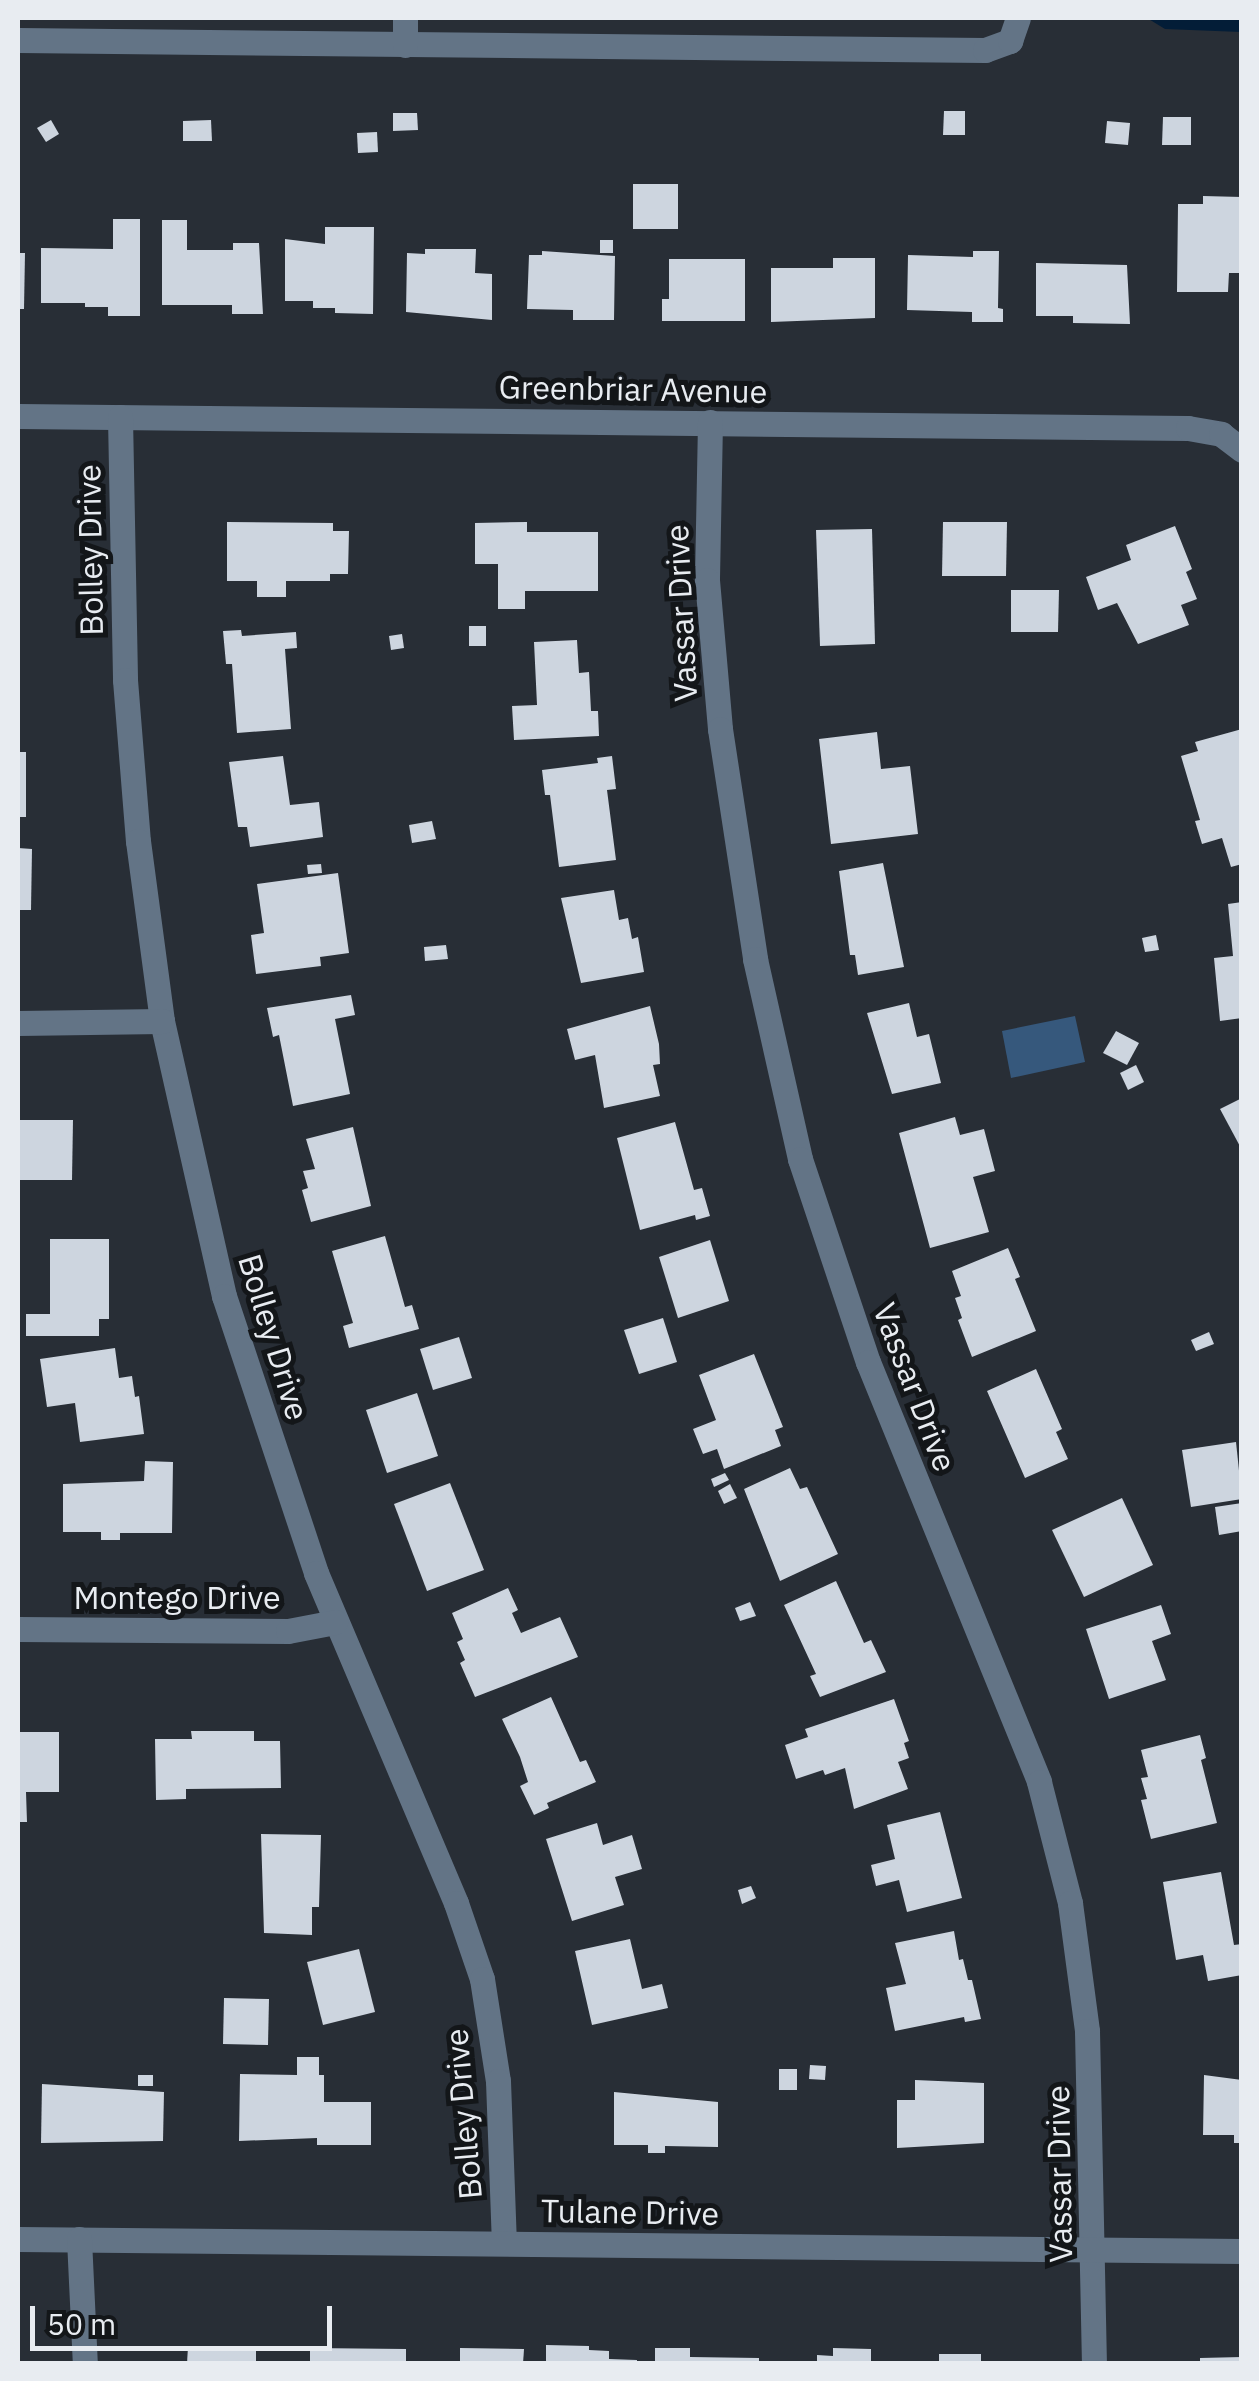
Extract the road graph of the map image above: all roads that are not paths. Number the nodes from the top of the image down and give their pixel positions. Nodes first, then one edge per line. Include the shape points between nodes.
1 (405, 18) edge
2 (1018, 18) edge
3 (18, 40) edge
4 (404, 45) junction
5 (18, 416) edge
6 (120, 417) junction
7 (710, 422) junction
8 (1242, 450) edge
9 (162, 1021) junction
10 (18, 1023) edge
11 (335, 1622) junction
12 (18, 1629) edge
13 (18, 2238) edge
14 (79, 2239) junction
15 (504, 2243) junction
16 (1094, 2250) junction
17 (1242, 2251) edge
18 (85, 2364) edge
19 (1094, 2364) edge

1 - 4 street
2 - 4 street via 1010,41 985,50
3 - 4 street
5 - 6 street, Greenbriar Avenue
6 - 7 street, Greenbriar Avenue
6 - 9 street, Bolley Drive via 125,680
7 - 8 street, Greenbriar Avenue via 1188,428 1221,434
7 - 16 street, Vassar Drive via 708,599 720,730 755,959 800,1159 868,1362 1039,1782 1070,1903 1088,2030
9 - 10 street
9 - 11 street, Bolley Drive via 224,1296
11 - 12 street, Montego Drive via 288,1632
11 - 15 street, Bolley Drive via 482,1979 498,2082
13 - 14 street, Tulane Drive
14 - 15 street, Tulane Drive
14 - 18 street
15 - 16 street, Tulane Drive
16 - 17 street, Tulane Drive
16 - 19 street, Vassar Drive

